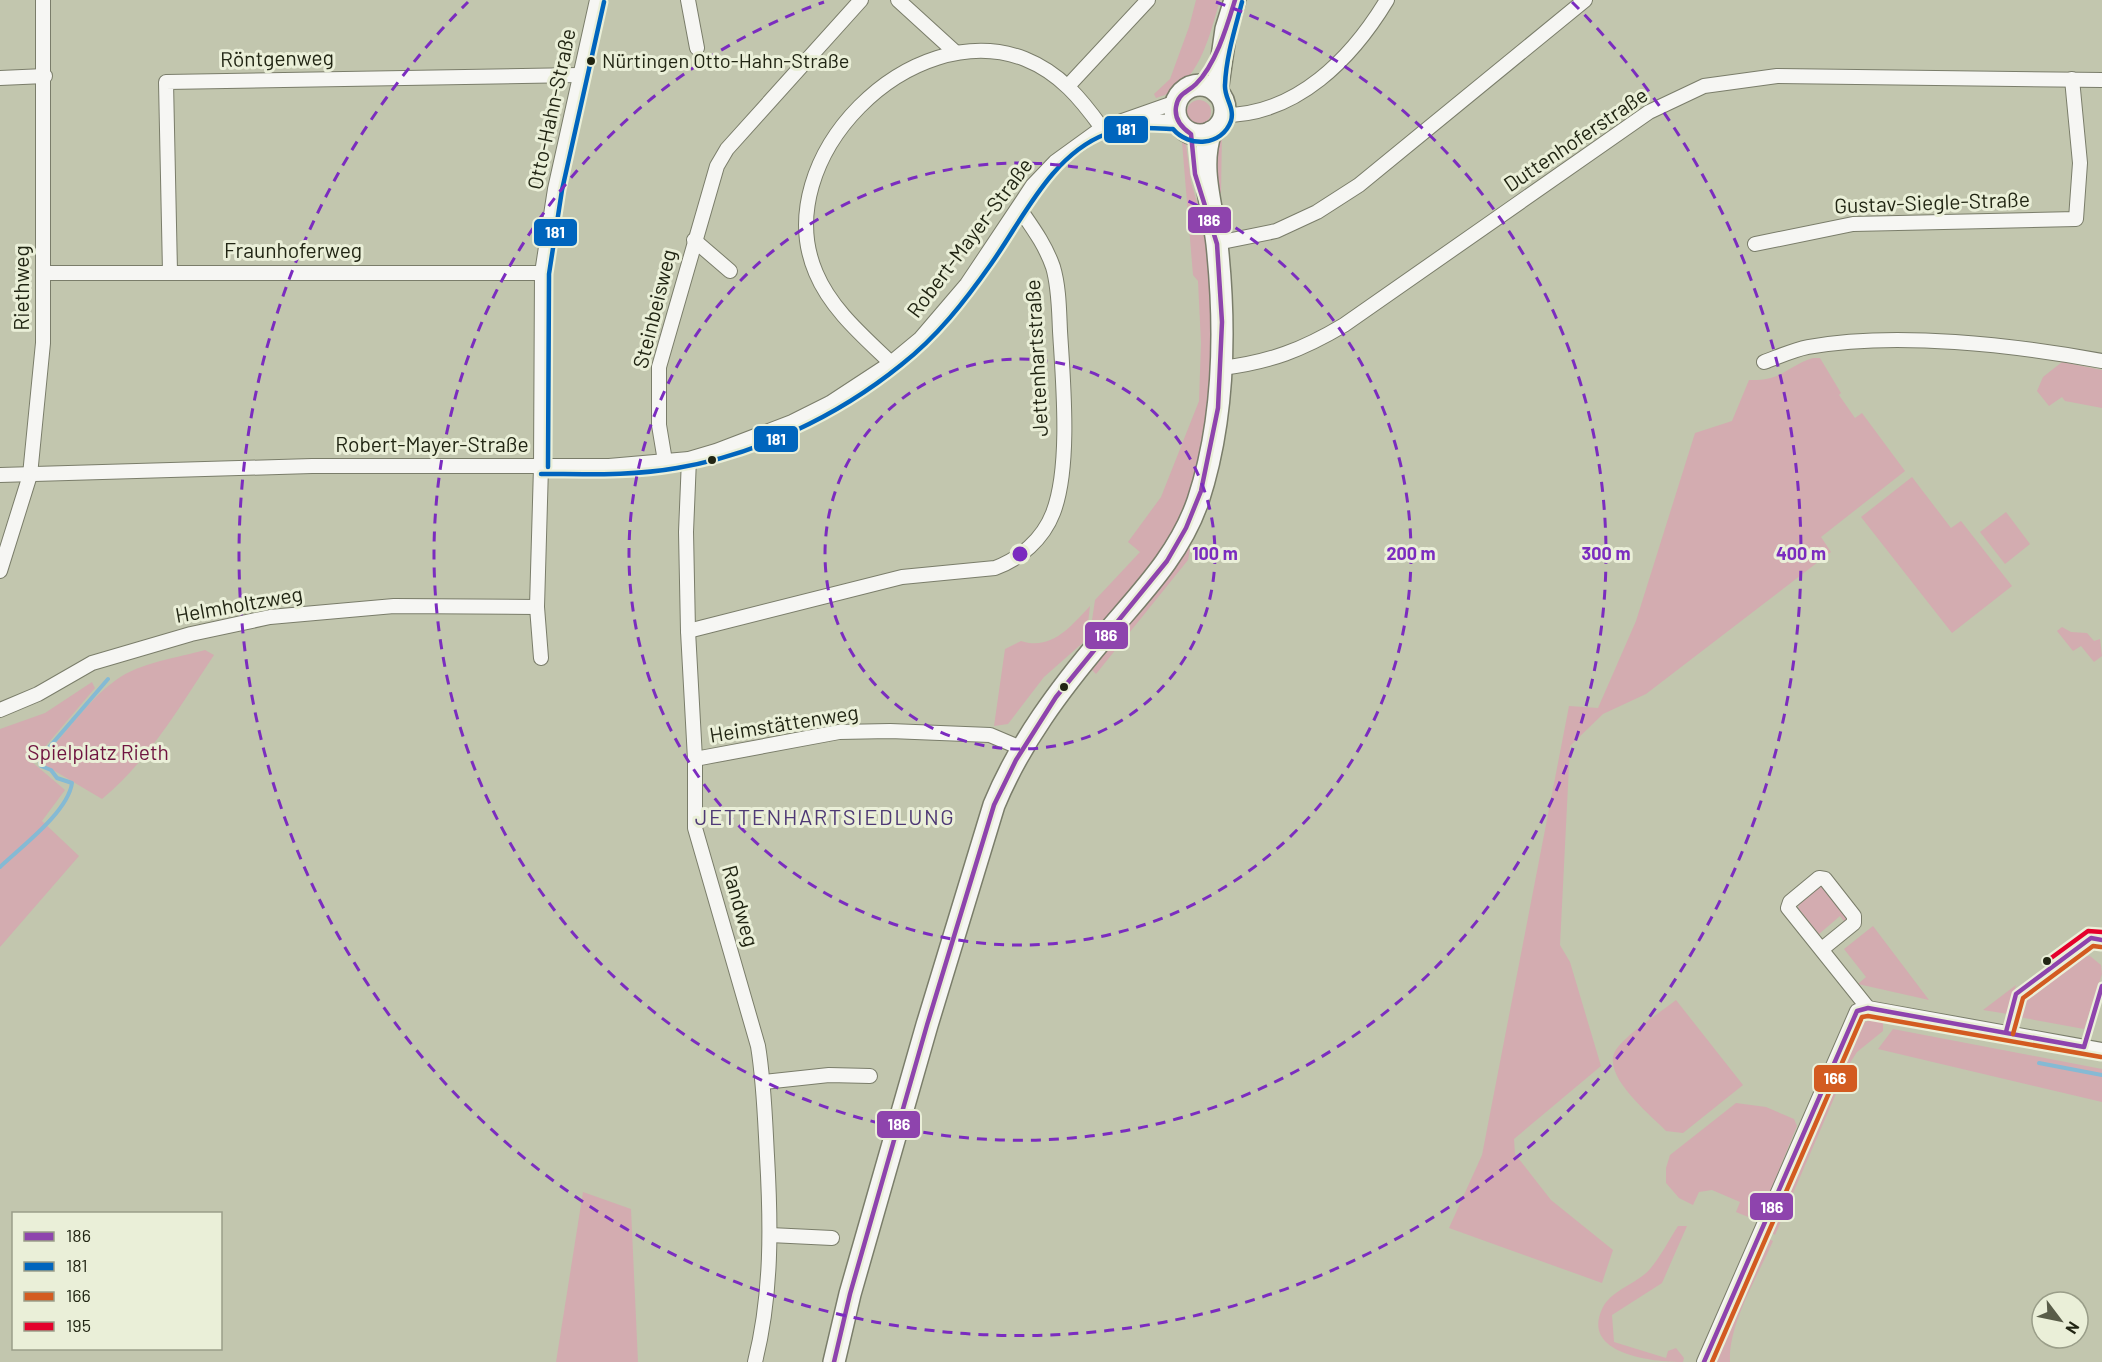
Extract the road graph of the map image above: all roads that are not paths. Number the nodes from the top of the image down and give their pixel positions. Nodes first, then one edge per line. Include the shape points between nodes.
1 (43, 0) edge
2 (597, 0) edge
3 (688, 0) edge
4 (861, 0) edge
5 (898, 0) edge
6 (1148, 0) edge
7 (1235, 0) edge
8 (1387, 0) edge
9 (1585, 0) edge
10 (1226, 29) junction
11 (697, 48) dead end
12 (955, 52) junction
13 (579, 75) junction
14 (45, 76) junction
15 (0, 78) edge
16 (2072, 79) junction
17 (2102, 80) edge
18 (1195, 85) junction
19 (1068, 86) junction
20 (1217, 92) junction
21 (1224, 115) junction
22 (1128, 120) junction
23 (1189, 123) junction
24 (1102, 128) junction
25 (1018, 208) junction
26 (694, 240) junction
27 (1217, 243) junction
28 (1755, 244) dead end
29 (730, 271) dead end
30 (170, 272) junction
31 (44, 273) junction
32 (542, 273) junction
33 (2102, 361) edge
34 (1764, 362) dead end
35 (891, 363) junction
36 (1222, 368) junction
37 (689, 459) junction
38 (664, 461) junction
39 (541, 467) junction
40 (0, 475) edge
41 (30, 475) junction
42 (0, 571) edge
43 (537, 607) junction
44 (687, 631) junction
45 (541, 658) dead end
46 (0, 710) edge
47 (1022, 748) junction
48 (695, 759) junction
49 (1822, 949) junction
50 (1868, 1008) junction
51 (2102, 1050) edge
52 (870, 1076) dead end
53 (764, 1082) junction
54 (770, 1235) junction
55 (832, 1238) dead end
56 (755, 1362) edge
57 (834, 1362) edge
58 (1704, 1362) edge

1 - 14 street, Riethweg
2 - 13 street, Otto-Hahn-Straße
3 - 11 street
4 - 26 street, Steinbeisweg via 727,149 717,166
5 - 12 street
6 - 19 street
7 - 10 main road
8 - 21 street via 1351,50 1320,79 1264,111
9 - 27 street via 1359,185 1317,212 1276,231
10 - 18 main road
10 - 20 main road
12 - 19 street via 988,51 1025,59
12 - 35 street via 908,70 852,115 826,151 808,202 805,225 815,272 846,319
13 - 30 street, Röntgenweg via 166,82
13 - 32 street, Otto-Hahn-Straße
14 - 15 street
14 - 31 street, Riethweg
16 - 17 street, Duttenhoferstraße
16 - 28 street, Gustav-Siegle-Straße via 2080,163 2076,219 1853,224
16 - 36 street, Duttenhoferstraße via 1777,76 1704,86 1649,112 1324,337 1285,356
18 - 20 main road
18 - 23 main road via 1180,94
19 - 24 street
20 - 21 main road via 1222,98
21 - 23 main road via 1222,122
22 - 23 street, Robert-Mayer-Straße
22 - 23 street, Robert-Mayer-Straße
22 - 24 street, Robert-Mayer-Straße
23 - 27 main road via 1207,144 1211,216
24 - 25 street, Robert-Mayer-Straße via 1055,162
25 - 35 street, Robert-Mayer-Straße via 967,284 920,339
25 - 44 street, Jettenhartstraße via 1042,240 1053,268 1064,391 1059,492 1053,514 1039,536 1026,551 995,568 902,577
26 - 29 street, Steinbeisweg
26 - 38 street, Steinbeisweg via 659,367 659,425
27 - 36 main road
30 - 31 street, Fraunhoferweg
30 - 32 street, Fraunhoferweg
31 - 41 street, Riethweg via 43,344
32 - 39 street, Otto-Hahn-Straße
33 - 34 street via 1977,346 1865,341 1808,347
35 - 37 street, Robert-Mayer-Straße via 792,422
36 - 47 main road via 1204,476 1184,533 1151,584 1059,694
37 - 38 street, Robert-Mayer-Straße
37 - 44 street, Randweg
38 - 39 street, Robert-Mayer-Straße
39 - 41 street, Robert-Mayer-Straße via 312,466
39 - 43 street, Otto-Hahn-Straße
40 - 41 street, Robert-Mayer-Straße
41 - 42 street, Riethweg
43 - 45 street, Otto-Hahn-Straße
43 - 46 street, Helmholtzweg via 394,606 270,617 191,634 92,663 38,694
44 - 48 street, Randweg
47 - 48 street, Heimstättenweg via 990,735 839,732
47 - 57 main road via 994,805 927,1025
48 - 53 street, Randweg via 695,828 758,1046
49 - 49 street via 1854,923 1854,916 1825,879 1819,878 1788,908
49 - 50 street
50 - 51 street
50 - 58 street via 1857,1011 1851,1020
52 - 53 street via 829,1075
53 - 54 street, Randweg
54 - 55 street
54 - 56 street, Randweg via 768,1292

